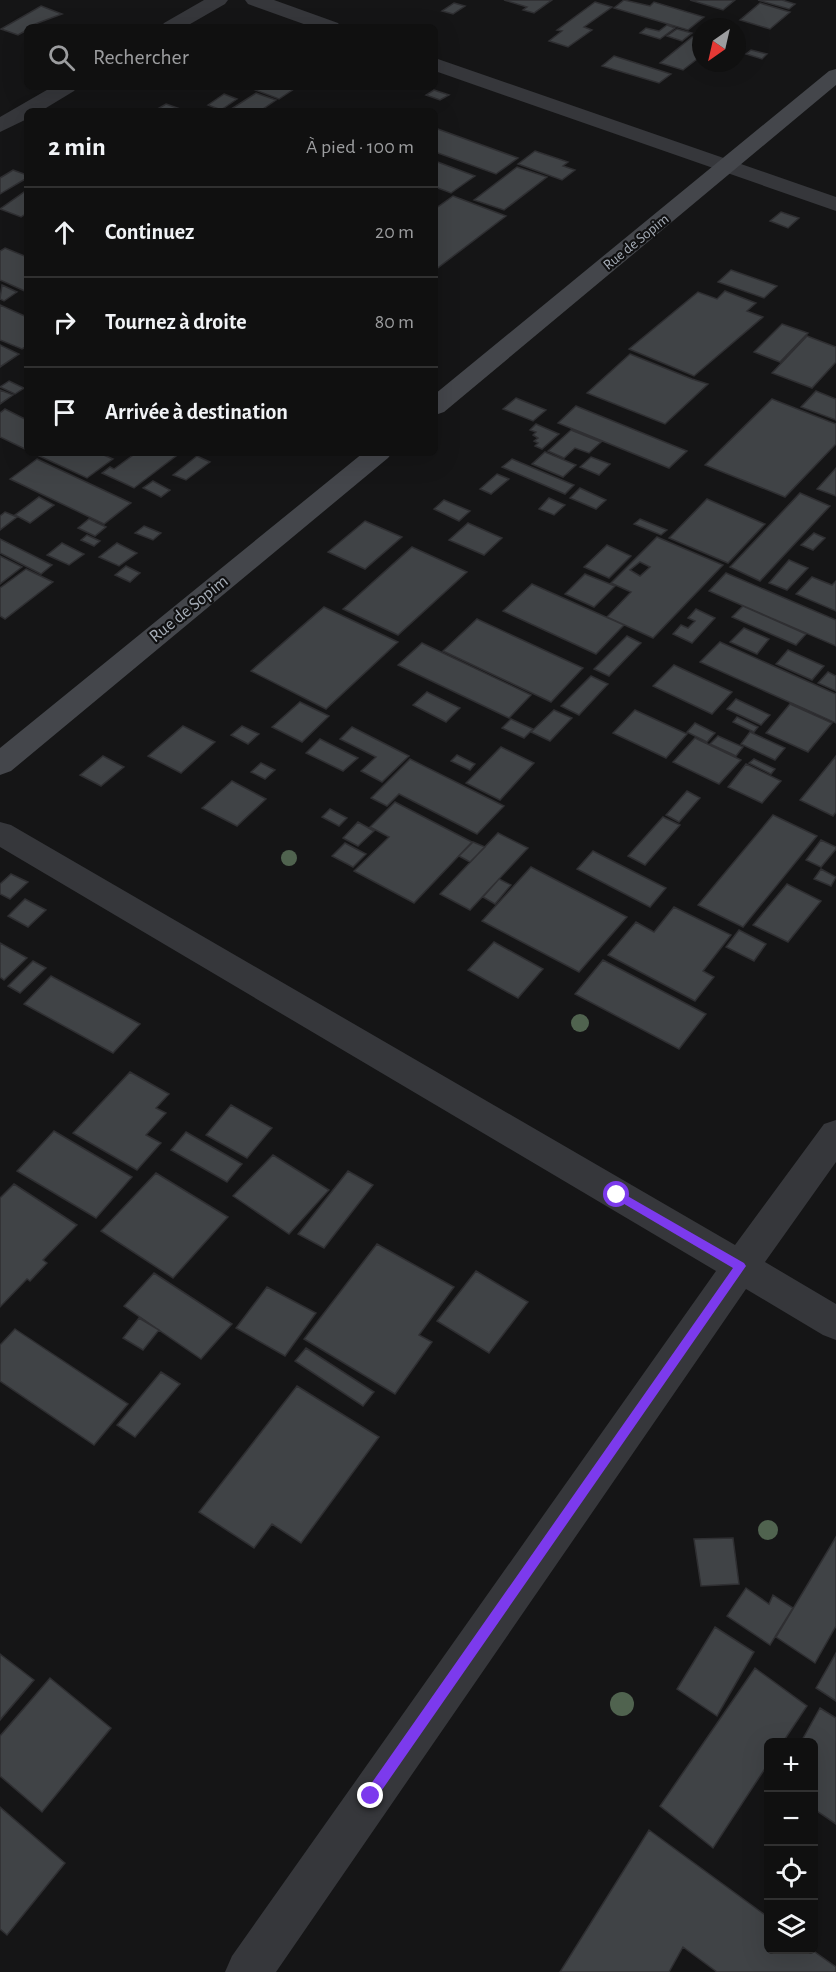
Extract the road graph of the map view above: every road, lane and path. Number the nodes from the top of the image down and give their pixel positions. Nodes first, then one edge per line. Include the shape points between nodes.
1 (218, 0) edge
2 (255, 0) edge
3 (176, 24) edge
4 (323, 24) edge
5 (438, 65) edge
6 (836, 75) edge
7 (62, 90) edge
8 (31, 108) edge
9 (24, 112) edge
10 (0, 126) edge
11 (727, 167) junction
12 (836, 204) edge
13 (438, 405) edge
14 (375, 456) edge
15 (0, 764) edge
16 (0, 833) edge
17 (836, 1134) edge
18 (740, 1266) junction
19 (836, 1323) edge
20 (248, 1972) edge

1 - 3 street
2 - 4 street
5 - 11 street
6 - 11 street, Rue de Sopim
7 - 8 street
9 - 10 street
11 - 12 street
11 - 13 street, Rue de Sopim
14 - 15 street, Rue de Sopim
16 - 18 street
17 - 18 street
18 - 19 street
18 - 20 street

